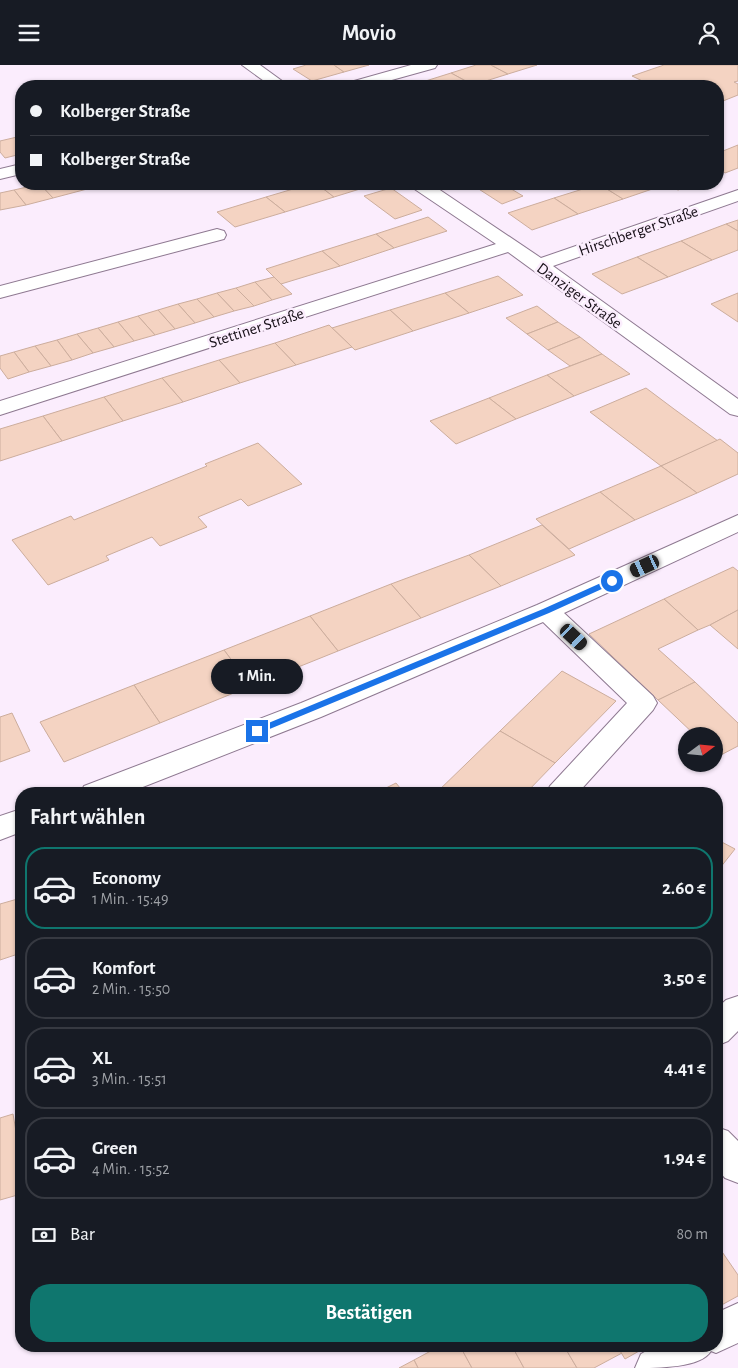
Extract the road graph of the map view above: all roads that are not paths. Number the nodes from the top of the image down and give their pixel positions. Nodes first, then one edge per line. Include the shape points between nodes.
1 (250, 65) edge
2 (429, 65) edge
3 (272, 80) edge
4 (375, 80) edge
5 (15, 170) edge
6 (0, 174) edge
7 (428, 190) edge
8 (733, 197) edge
9 (217, 235) dead end
10 (511, 245) junction
11 (539, 265) junction
12 (0, 292) edge
13 (0, 408) edge
14 (738, 409) edge
15 (738, 523) edge
16 (546, 611) junction
17 (112, 787) edge
18 (566, 787) edge
19 (15, 823) edge
20 (0, 828) edge
21 (738, 1010) edge
22 (723, 1024) edge
23 (723, 1150) edge
24 (738, 1166) edge
25 (738, 1322) edge
26 (723, 1330) edge
27 (683, 1352) edge
28 (655, 1368) edge

1 - 3 street
2 - 4 street
5 - 6 street
7 - 10 street, Danziger Straße
8 - 11 street, Hirschberger Straße
9 - 12 street
10 - 11 street, Danziger Straße
10 - 13 street, Stettiner Straße
11 - 14 street, Danziger Straße
15 - 16 street
16 - 17 street via 311,710
16 - 18 street via 643,703
19 - 20 street
21 - 22 street
23 - 24 street
25 - 26 street
27 - 28 street

